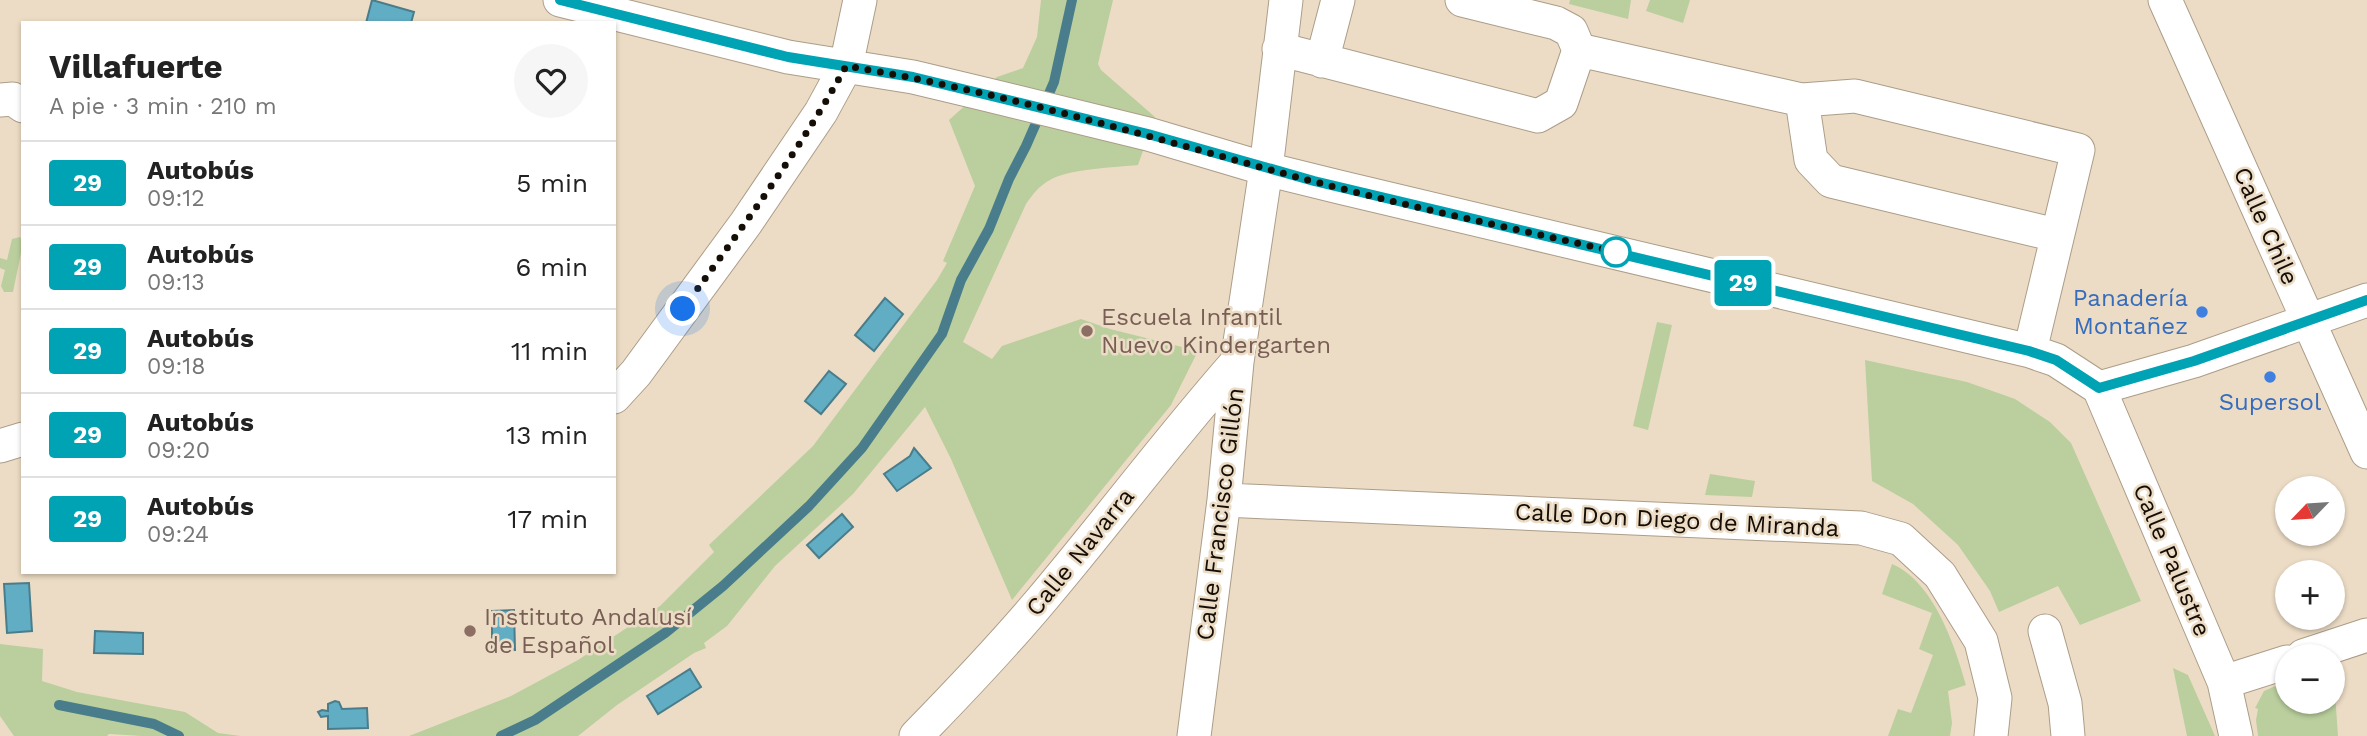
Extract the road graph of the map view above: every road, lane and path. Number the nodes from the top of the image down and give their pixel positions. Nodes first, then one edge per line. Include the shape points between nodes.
1 (560, 0) edge
2 (860, 0) edge
3 (1286, 0) edge
4 (1338, 0) edge
5 (1462, 0) edge
6 (2165, 0) edge
7 (1279, 49) junction
8 (1578, 50) junction
9 (1322, 61) junction
10 (846, 66) junction
11 (0, 100) edge
12 (1802, 100) junction
13 (21, 105) edge
14 (1266, 169) junction
15 (2056, 234) junction
16 (2367, 300) edge
17 (2309, 322) junction
18 (2029, 351) junction
19 (1237, 362) junction
20 (2099, 388) junction
21 (616, 395) edge
22 (21, 440) edge
23 (0, 446) edge
24 (2367, 452) edge
25 (1223, 500) junction
26 (2045, 631) dead end
27 (2367, 635) edge
28 (2340, 644) edge
29 (2275, 666) edge
30 (2224, 682) junction
31 (916, 736) edge
32 (1194, 736) edge
33 (1991, 736) edge
34 (2068, 736) edge
35 (2236, 736) edge

1 - 10 street via 788,57
2 - 10 street
3 - 7 street, Calle Francisco Gillón
4 - 9 street
5 - 8 street via 1556,23 1571,31
6 - 17 street, Calle Chile
7 - 9 street
7 - 14 street, Calle Francisco Gillón
8 - 9 street via 1561,103 1538,116
8 - 12 street
10 - 14 street via 913,77 1148,134
10 - 21 street via 821,112 746,223
11 - 13 street via 13,99
12 - 15 street via 1811,160 1831,181
12 - 15 street via 1855,96 2078,150
14 - 18 street
14 - 19 street, Calle Francisco Gillón
15 - 18 street
16 - 17 street
17 - 20 street
17 - 24 street, Calle Chile
18 - 20 street via 2056,360
19 - 25 street, Calle Francisco Gillón
19 - 31 street, Calle Navarra via 1038,604
20 - 30 street, Calle Palustre
22 - 23 street
25 - 32 street, Calle Francisco Gillón
25 - 33 street, Calle Don Diego de Miranda via 1861,528 1901,539 1940,575 1980,641 1995,698
26 - 34 street via 2065,703
27 - 28 street
29 - 30 street
30 - 35 street, Calle Palustre

